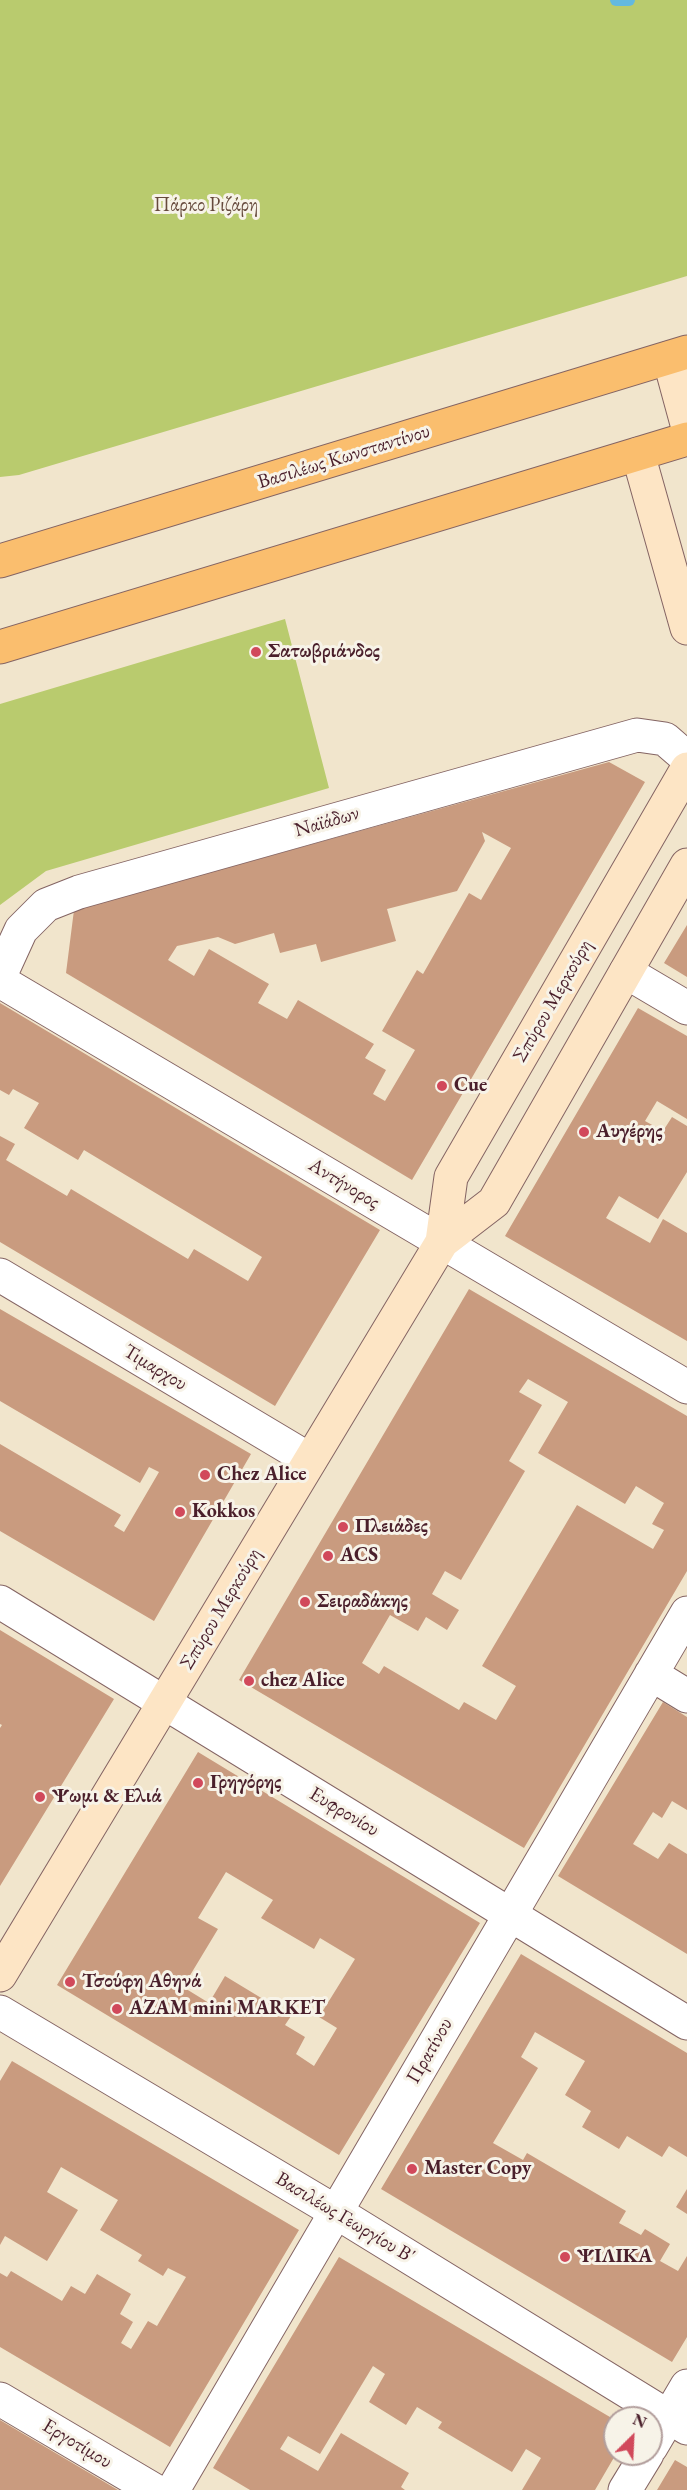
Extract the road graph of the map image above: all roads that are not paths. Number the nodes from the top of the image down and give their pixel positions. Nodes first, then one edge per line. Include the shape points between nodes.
1 (678, 355) edge
2 (687, 424) edge
3 (687, 439) edge
4 (638, 454) junction
5 (1, 560) edge
6 (687, 628) edge
7 (0, 647) edge
8 (687, 758) edge
9 (687, 769) edge
10 (687, 865) edge
11 (626, 972) junction
12 (0, 976) edge
13 (0, 981) edge
14 (687, 1008) edge
15 (442, 1242) junction
16 (0, 1275) edge
17 (687, 1387) edge
18 (310, 1460) junction
19 (0, 1602) edge
20 (687, 1613) edge
21 (651, 1674) junction
22 (687, 1696) edge
23 (165, 1703) junction
24 (510, 1914) junction
25 (0, 1976) edge
26 (0, 2012) edge
27 (687, 2023) edge
28 (336, 2212) junction
29 (687, 2386) edge
30 (0, 2399) edge
31 (678, 2422) edge
32 (663, 2436) edge
33 (640, 2466) edge
34 (154, 2490) edge
35 (173, 2490) edge
36 (625, 2490) edge

1 - 2 main road
1 - 5 main road, Βασιλέως Κωνσταντίνου
3 - 4 main road
4 - 6 main road
4 - 7 main road
8 - 12 street, Ναϊάδων via 664,739 637,735 79,892 46,905 21,930
9 - 15 main road, Σπύρου Μερκούρη via 451,1177
10 - 11 main road, Σπύρου Μερκούρη
11 - 14 street
11 - 15 main road, Σπύρου Μερκούρη via 494,1202
13 - 15 street, Αντήνορος
15 - 17 street, Αντήνορος
15 - 18 main road, Σπύρου Μερκούρη
16 - 18 street, Τιμαρχου
18 - 23 main road, Σπύρου Μερκούρη
19 - 23 street, Ευφρονίου
20 - 21 street, Πρατίνου
21 - 22 street
21 - 24 street, Πρατίνου
23 - 24 street, Ευφρονίου
23 - 25 main road, Σπύρου Μερκούρη
24 - 27 street, Ευφρονίου
24 - 28 street, Πρατίνου
26 - 28 street, Βασιλέως Γεωργίου Β'
28 - 31 street, Βασιλέως Γεωργίου Β'
28 - 35 street, Πρατίνου
29 - 31 street
30 - 34 street, Εργοτίμου
31 - 32 street
33 - 36 street

